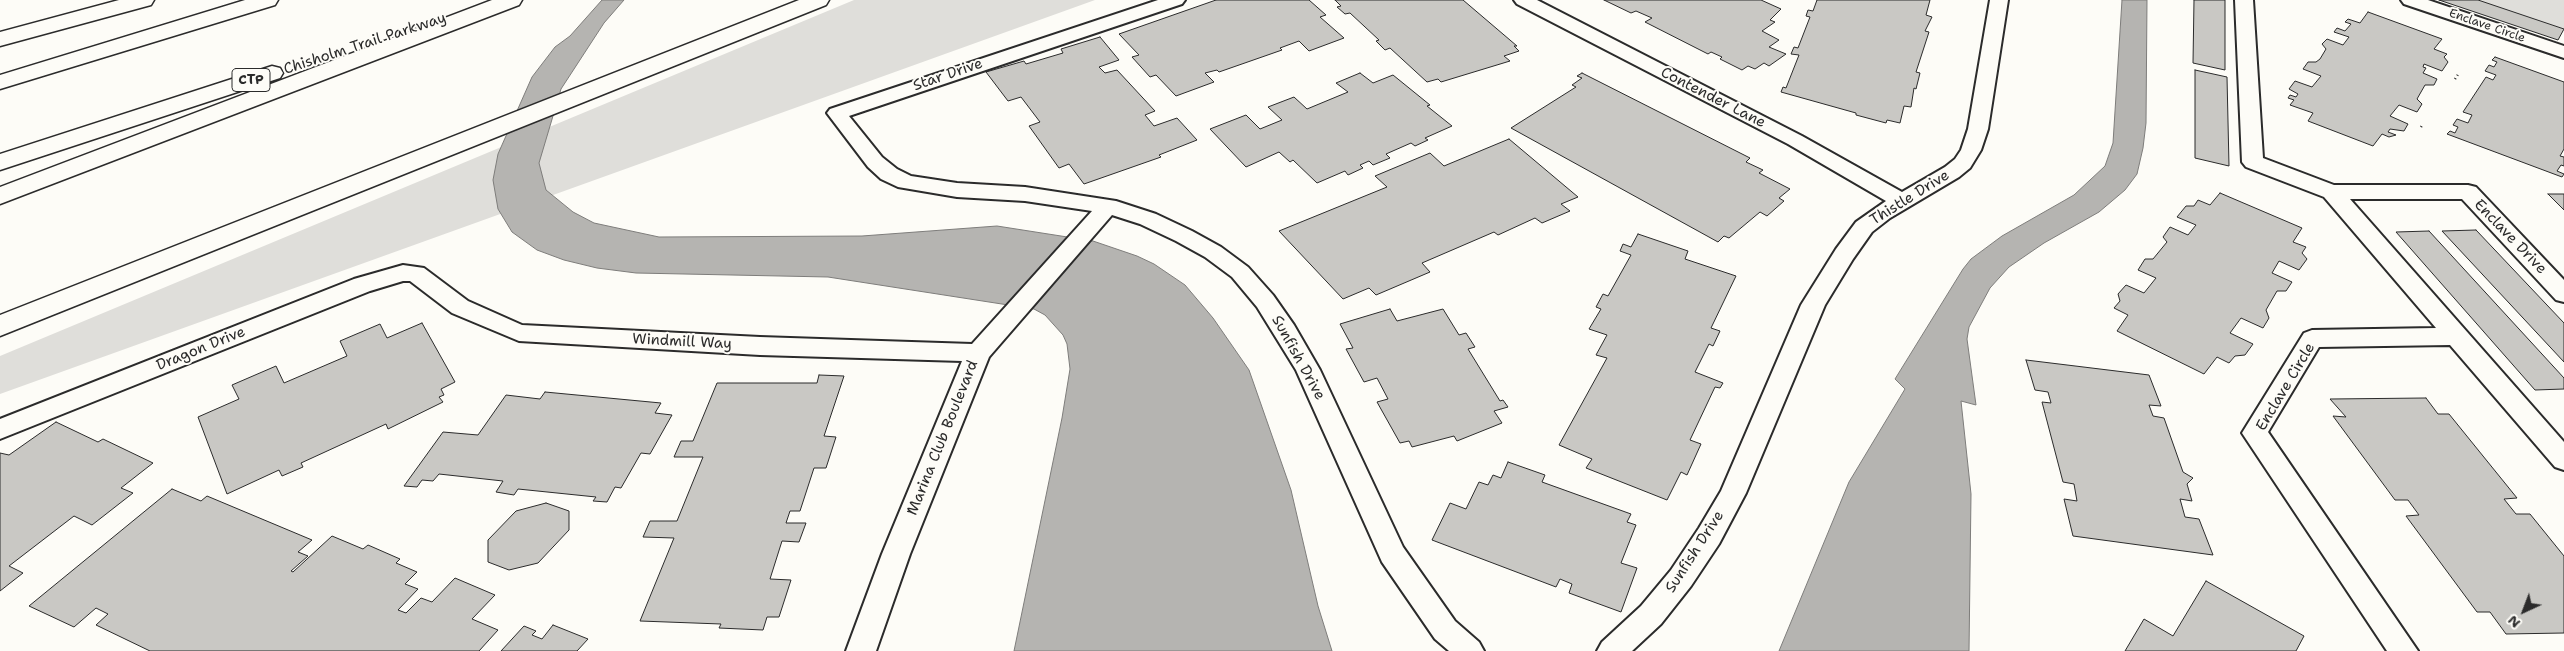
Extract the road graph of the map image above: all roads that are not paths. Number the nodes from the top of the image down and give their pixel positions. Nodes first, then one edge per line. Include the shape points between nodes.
1 (143, 0) edge
2 (267, 0) edge
3 (502, 0) edge
4 (511, 0) edge
5 (818, 0) edge
6 (1176, 0) edge
7 (1524, 0) edge
8 (1999, 0) edge
9 (2244, 0) edge
10 (2410, 0) edge
11 (6, 37) edge
12 (2564, 52) edge
13 (0, 82) edge
14 (0, 162) edge
15 (930, 186) joint
16 (2332, 192) junction
17 (0, 196) edge
18 (1901, 201) junction
19 (1108, 206) junction
20 (403, 273) joint
21 (2564, 294) edge
22 (0, 326) edge
23 (2456, 336) junction
24 (978, 353) junction
25 (0, 429) edge
26 (2564, 460) edge
27 (1733, 493) joint
28 (861, 651) edge
29 (1469, 651) edge
30 (1612, 651) edge
31 (2403, 651) edge

1 - 11 highway
2 - 13 highway
3 - 14 highway, Chisholm Trail Parkway / CTP
4 - 17 highway
5 - 22 highway
6 - 15 lane, Star Drive via 837,113 875,162 889,174 906,182
7 - 18 lane, Contender Lane via 1795,140
8 - 18 lane, Thistle Drive via 1978,129 1971,150 1952,172
9 - 16 lane via 2253,162
10 - 12 lane, Enclave Circle
15 - 19 lane, Sunfish Drive via 1025,194
16 - 21 lane, Enclave Drive via 2468,192
16 - 23 lane
18 - 27 lane, Thistle Drive via 1864,228 1826,281
19 - 24 lane, Marina Club Boulevard
19 - 29 lane, Sunfish Drive via 1148,219 1213,252 1240,272 1265,301 1308,370 1392,554 1445,630
20 - 24 lane, Windmill Way via 416,274 460,307 519,333
20 - 25 lane, Dragon Drive via 362,285
23 - 26 lane
23 - 31 lane, Enclave Circle via 2312,339 2255,434
24 - 28 lane, Marina Club Boulevard via 896,554
27 - 30 lane, Sunfish Drive via 1681,578 1650,615

